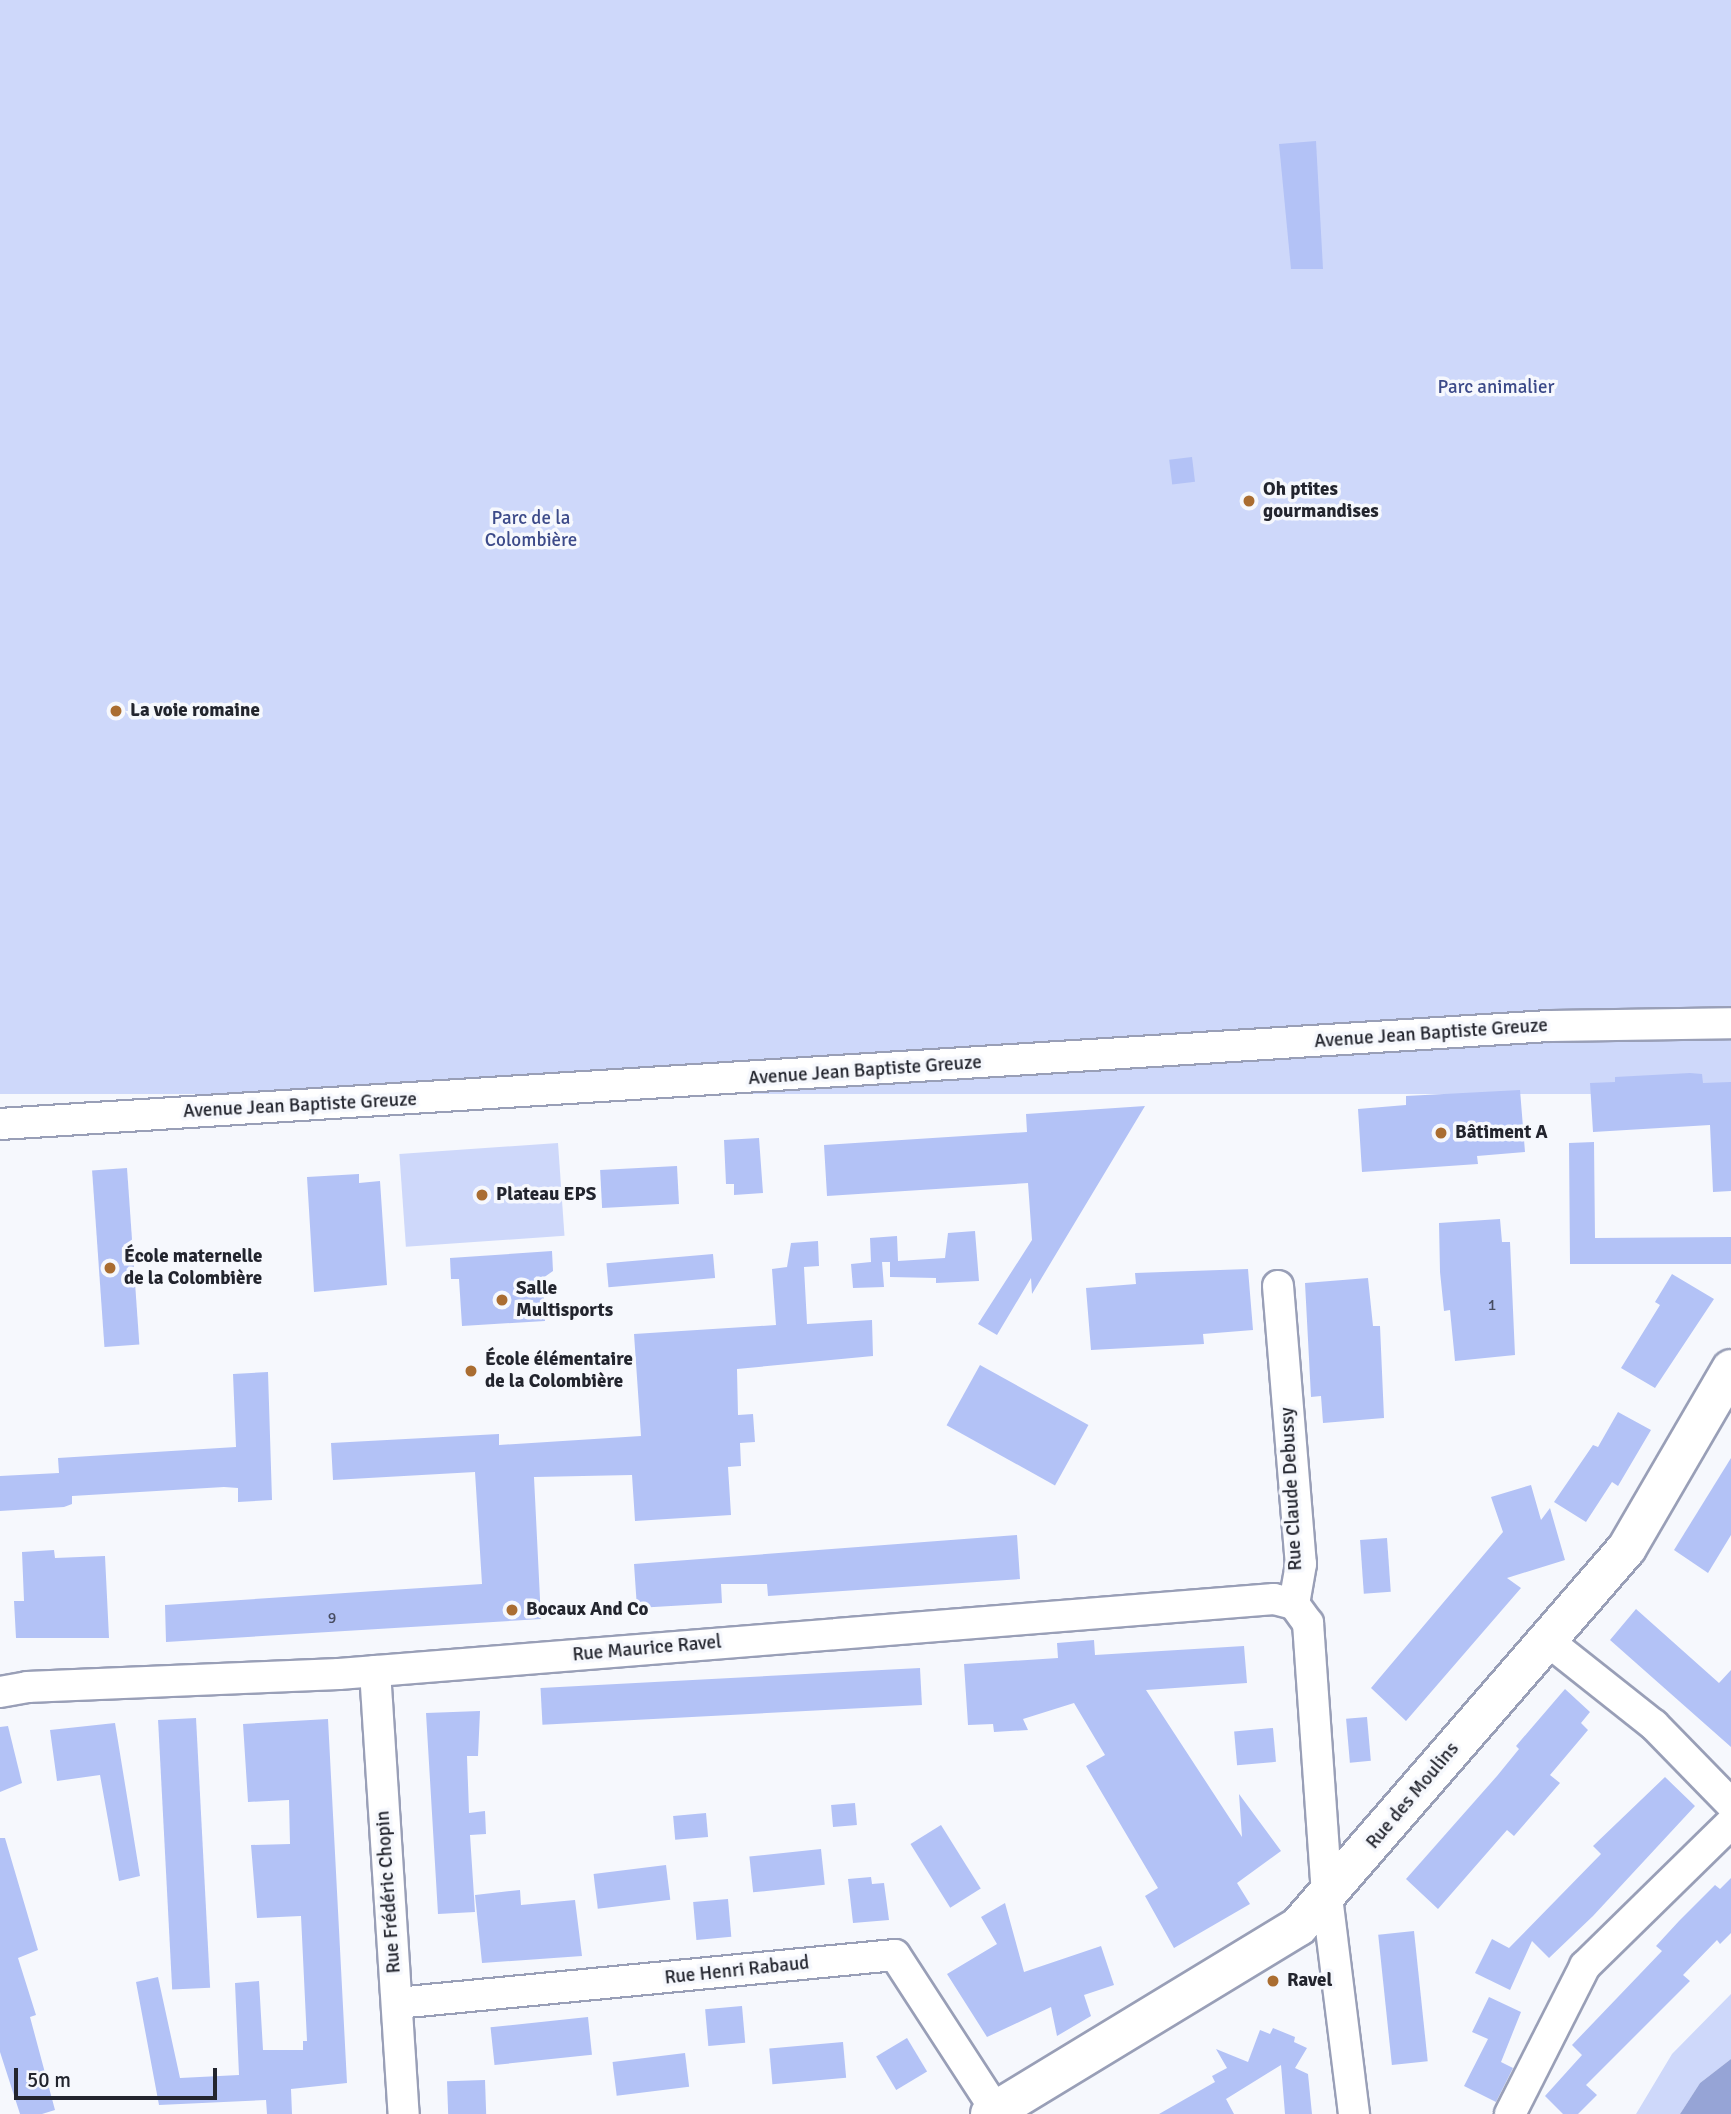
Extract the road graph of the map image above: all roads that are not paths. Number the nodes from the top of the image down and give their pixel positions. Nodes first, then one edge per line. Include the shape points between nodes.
1 (1731, 1023) edge
2 (0, 1124) edge
3 (1278, 1286) dead end
4 (1731, 1368) edge
5 (1294, 1604) junction
6 (1548, 1641) junction
7 (374, 1671) junction
8 (0, 1692) edge
9 (1731, 1804) edge
10 (1731, 1824) edge
11 (1327, 1897) junction
12 (397, 2003) junction
13 (992, 2111) edge
14 (404, 2114) edge
15 (1354, 2114) edge
16 (1510, 2114) edge

1 - 2 street, Avenue Jean Baptiste Greuze via 1550,1026
3 - 5 street, Rue Claude Debussy via 1301,1564
4 - 6 street, Rue des Moulins via 1627,1548
5 - 7 street, Rue Maurice Ravel via 1274,1599
5 - 11 street via 1308,1623
6 - 9 street via 1654,1726
6 - 11 street, Rue des Moulins
7 - 8 street, Rue Maurice Ravel
7 - 12 street, Rue Frédéric Chopin
10 - 16 street via 1585,1966
11 - 13 street, Rue des Moulins via 1285,1937
11 - 15 street
12 - 13 street, Rue Henri Rabaud via 895,1955
12 - 14 street, Rue Frédéric Chopin

